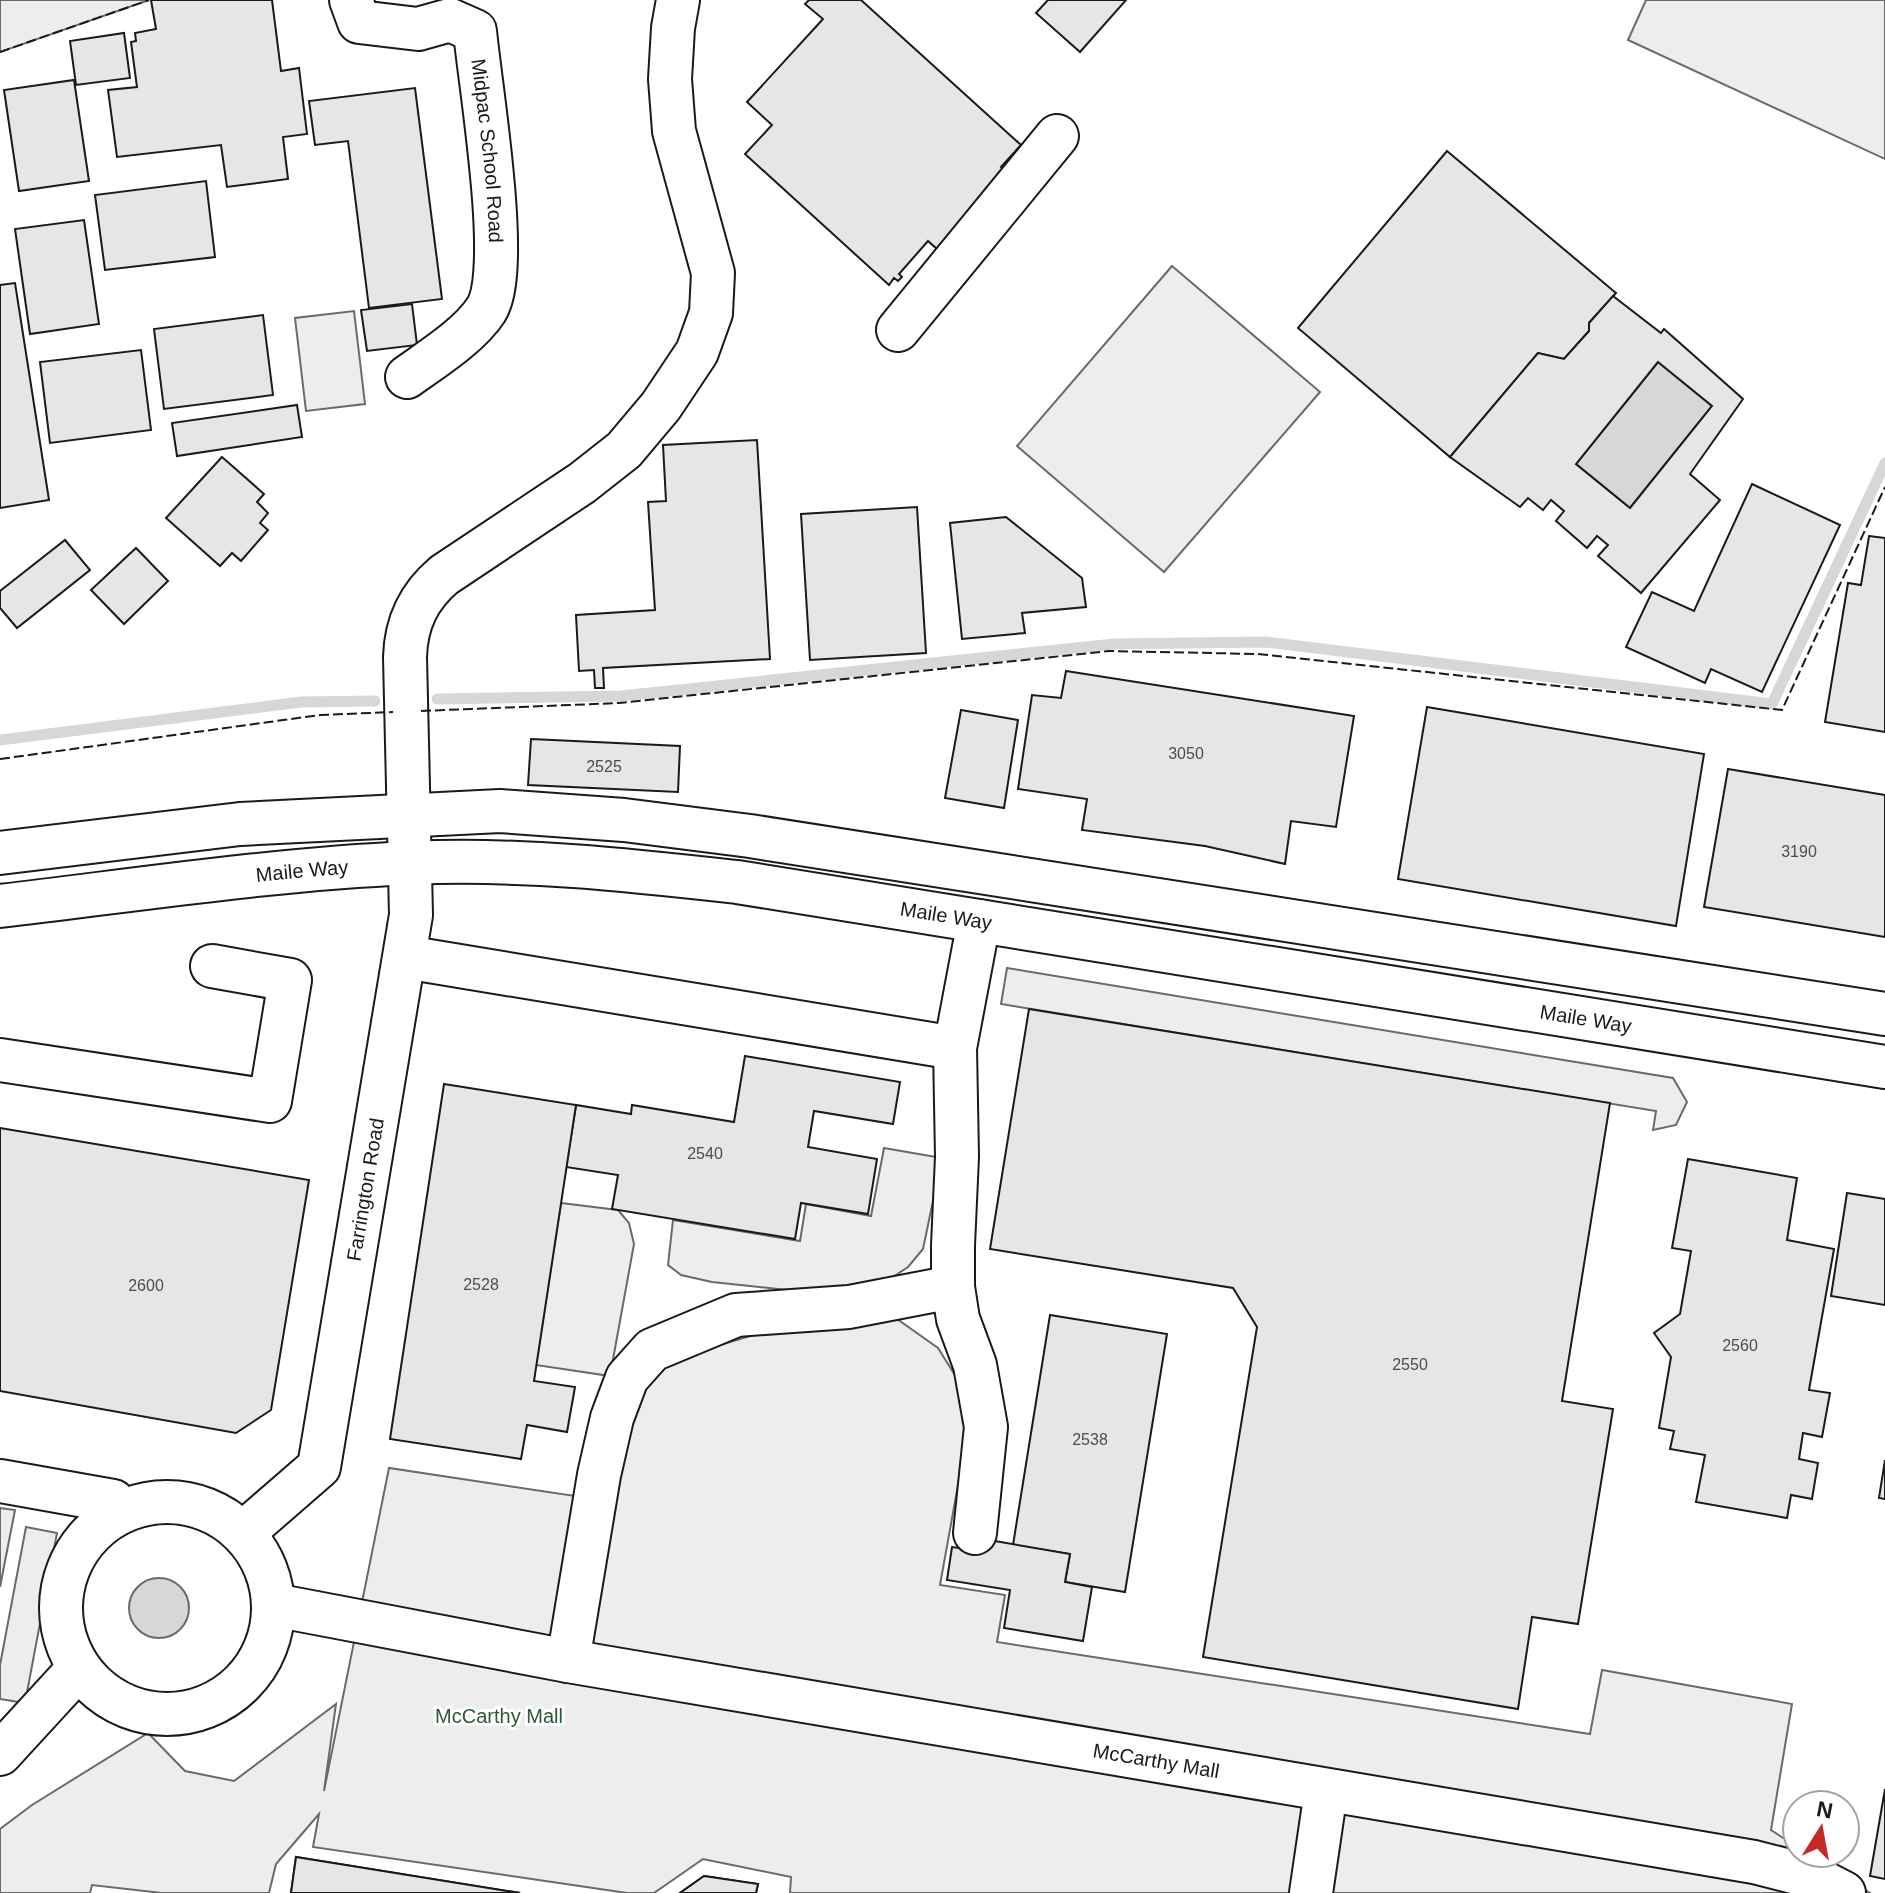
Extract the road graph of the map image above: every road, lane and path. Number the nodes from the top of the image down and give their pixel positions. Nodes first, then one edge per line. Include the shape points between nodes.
1 (351, 0) edge
2 (678, 0) edge
3 (1057, 136) dead end
4 (898, 330) dead end
5 (407, 377) dead end
6 (408, 813) junction
7 (0, 853) edge
8 (409, 863) junction
9 (0, 906) edge
10 (979, 921) junction
11 (405, 957) junction
12 (212, 966) dead end
13 (1885, 1014) edge
14 (955, 1048) junction
15 (0, 1060) edge
16 (1885, 1067) edge
17 (953, 1287) junction
18 (0, 1481) edge
19 (120, 1512) junction
20 (243, 1533) junction
21 (975, 1533) dead end
22 (274, 1605) junction
23 (568, 1661) junction
24 (79, 1668) junction
25 (0, 1754) edge
26 (1326, 1791) junction
27 (1311, 1893) edge
28 (1844, 1893) edge

1 - 5 street, Midpac School Road via 359,22 418,29 450,20 475,31 496,232 495,289 486,310 462,335
2 - 6 street, Farrington Road via 670,79 674,131 713,273 706,333 670,394 624,450 424,594 405,643
3 - 4 street
6 - 7 street via 240,824
6 - 8 street, Farrington Road
6 - 13 street via 500,811 750,836
8 - 9 street, Maile Way
8 - 10 street, Maile Way via 620,869
8 - 11 street, Farrington Road via 411,915
10 - 14 street
10 - 16 street, Maile Way
11 - 14 street
11 - 20 street, Farrington Road via 319,1467
12 - 15 street via 290,980 270,1101
14 - 17 street
17 - 21 street via 986,1427
17 - 23 street via 849,1307 736,1315 652,1350 627,1378 612,1418
18 - 19 street via 113,1501
19 - 20 street via 152,1502 185,1503 216,1513
19 - 24 street via 86,1539 62,1588 61,1621
20 - 22 street via 270,1579
22 - 23 street, McCarthy Mall
22 - 24 street via 270,1637 257,1666 235,1690 208,1707 176,1714 144,1711 114,1700
23 - 26 street, McCarthy Mall
24 - 25 street
26 - 27 street
26 - 28 street, McCarthy Mall via 1785,1868

